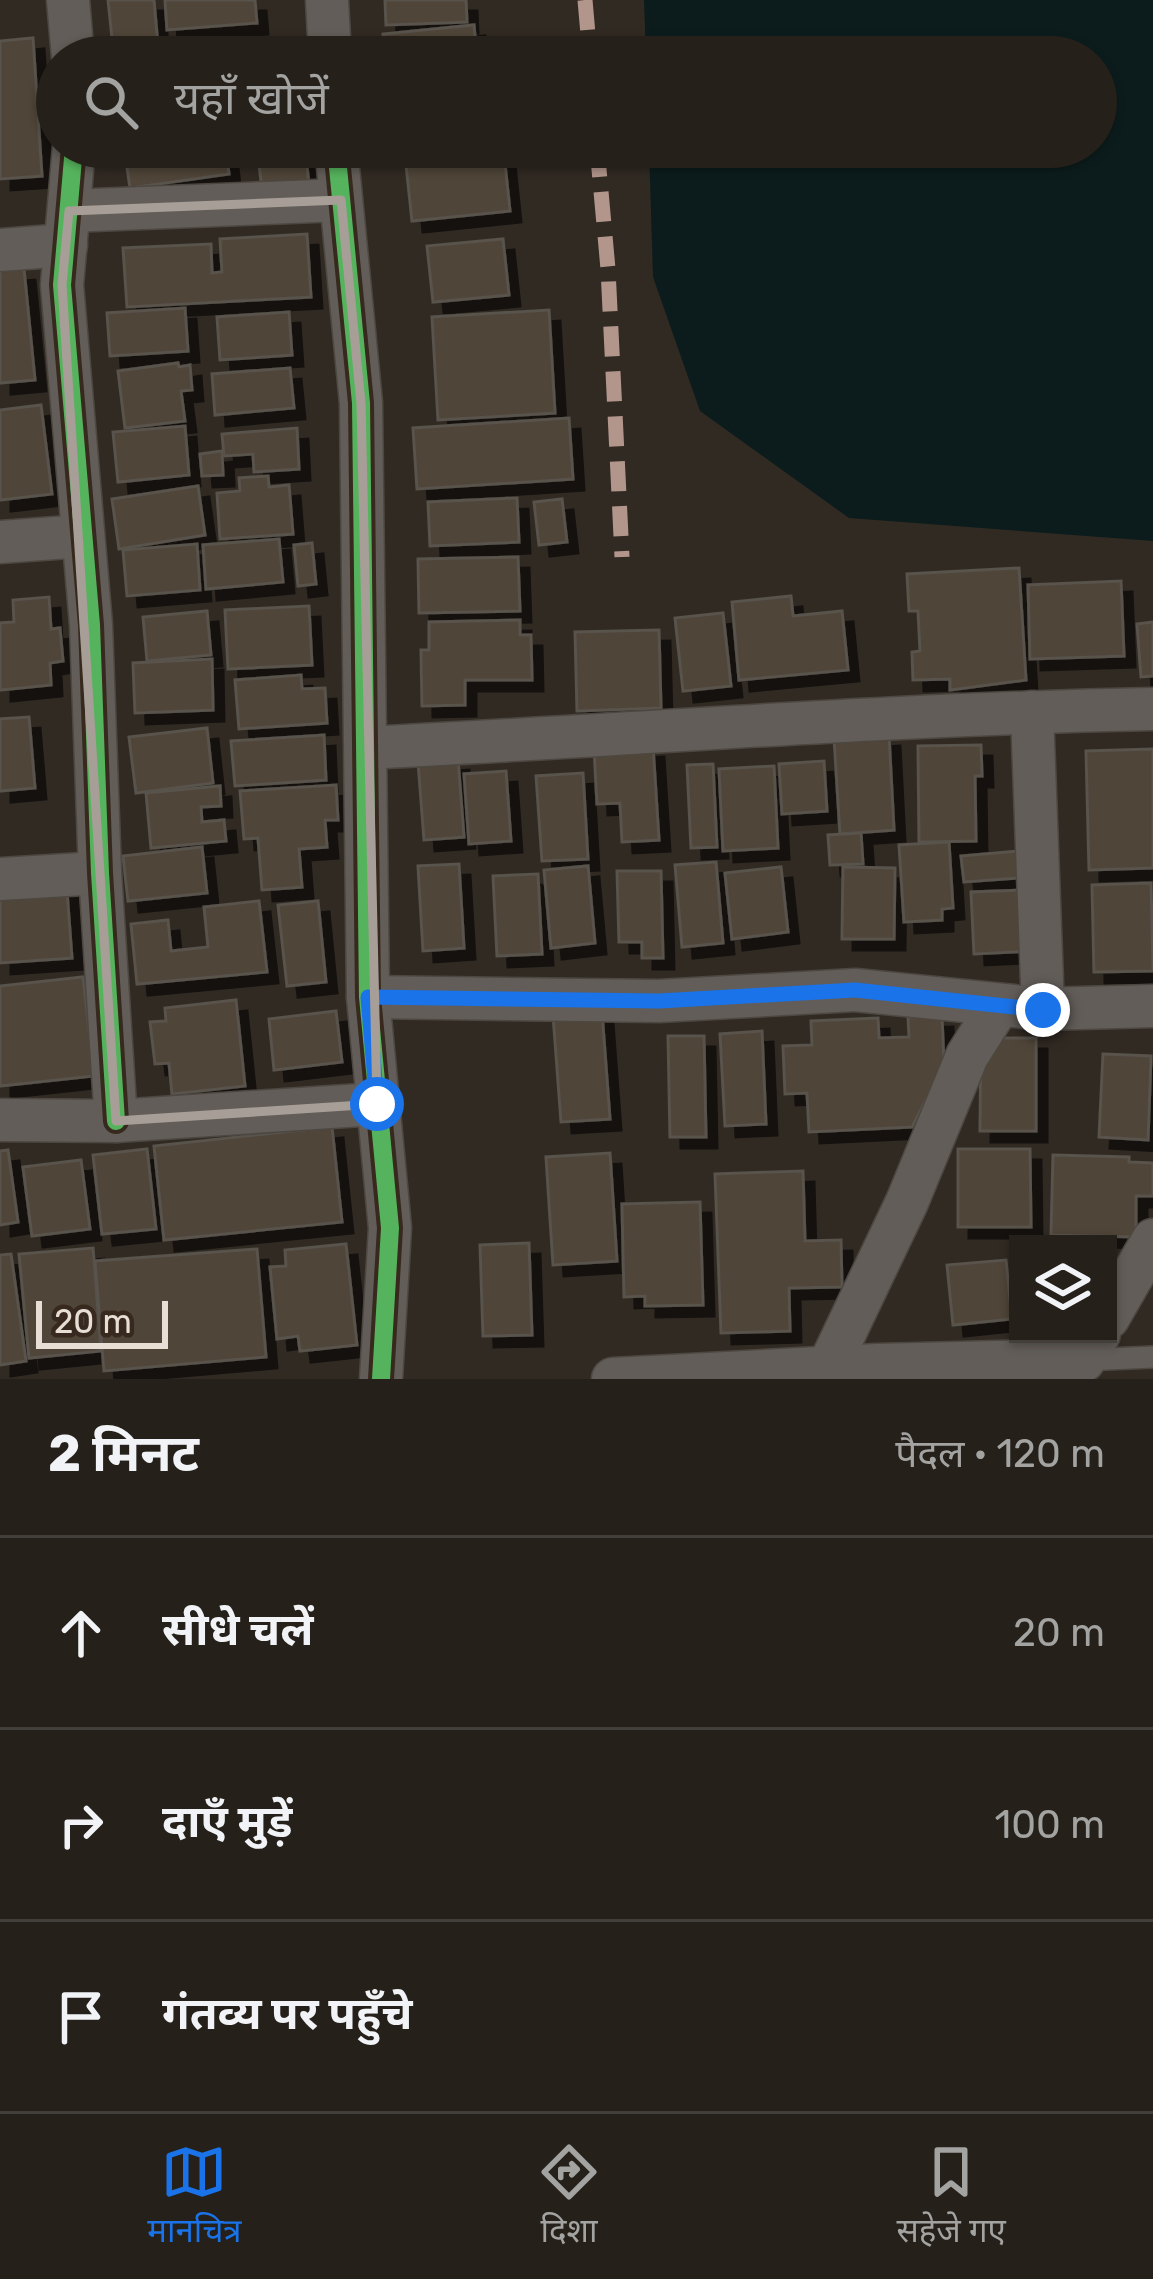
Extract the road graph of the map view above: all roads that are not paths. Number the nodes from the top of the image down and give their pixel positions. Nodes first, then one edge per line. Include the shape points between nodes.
1 (68, 0) edge
2 (327, 0) edge
3 (72, 36) edge
4 (329, 36) edge
5 (72, 168) edge
6 (338, 168) edge
7 (341, 200) junction
8 (67, 228) junction
9 (0, 250) edge
10 (83, 536) junction
11 (0, 542) edge
12 (1153, 709) edge
13 (1032, 712) junction
14 (366, 748) junction
15 (100, 873) junction
16 (0, 879) edge
17 (368, 997) junction
18 (999, 1005) junction
19 (1153, 1006) edge
20 (1043, 1010) junction
21 (377, 1104) junction
22 (0, 1120) edge
23 (116, 1121) junction
24 (1153, 1240) edge
25 (1117, 1302) edge
26 (1092, 1347) edge
27 (1153, 1357) edge
28 (828, 1368) junction
29 (902, 1373) edge
30 (381, 1379) edge
31 (613, 1379) edge

1 - 3 street
2 - 4 street
5 - 8 street
6 - 7 street
7 - 8 street
7 - 14 street via 361,403
8 - 9 street
8 - 10 street via 62,285
10 - 11 street
10 - 15 street
12 - 13 street
13 - 14 street
13 - 20 street
14 - 17 street
15 - 16 street
15 - 23 street
17 - 18 street via 659,1001 855,990
17 - 21 street
18 - 20 street
18 - 28 street via 967,1056
19 - 20 street
21 - 23 street
21 - 30 street via 389,1228
22 - 23 street
24 - 25 street
26 - 27 lane
26 - 29 street
28 - 29 street
28 - 31 street

